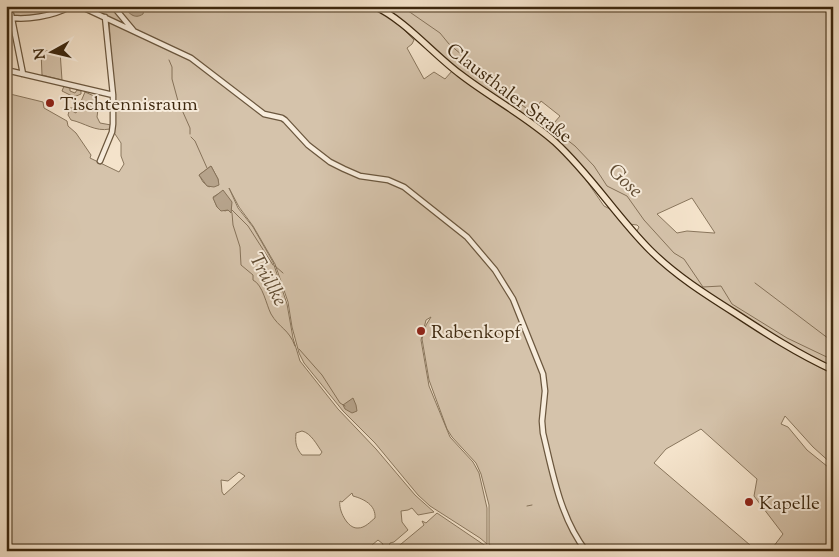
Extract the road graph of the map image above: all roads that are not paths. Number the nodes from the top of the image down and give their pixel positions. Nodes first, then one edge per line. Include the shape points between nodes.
1 (71, 6) edge
2 (80, 6) edge
3 (113, 6) edge
4 (374, 6) edge
5 (6, 7) edge
6 (9, 17) edge
7 (105, 18) junction
8 (135, 33) junction
9 (6, 70) edge
10 (22, 74) junction
11 (113, 95) junction
12 (100, 161) dead end
13 (833, 370) edge
14 (586, 551) edge

1 - 6 street via 42,15
2 - 7 street
3 - 8 street
4 - 13 main road, Clausthaler Straße via 392,16 455,70 555,142 629,228 666,265 764,332
5 - 6 street via 10,11
6 - 10 street
7 - 8 street
7 - 11 street
8 - 14 street via 191,58 264,114 285,120 308,145 344,170 404,187 467,237 495,270 513,299 543,374 543,433 563,511
9 - 10 street
10 - 11 street
11 - 12 street via 112,130

